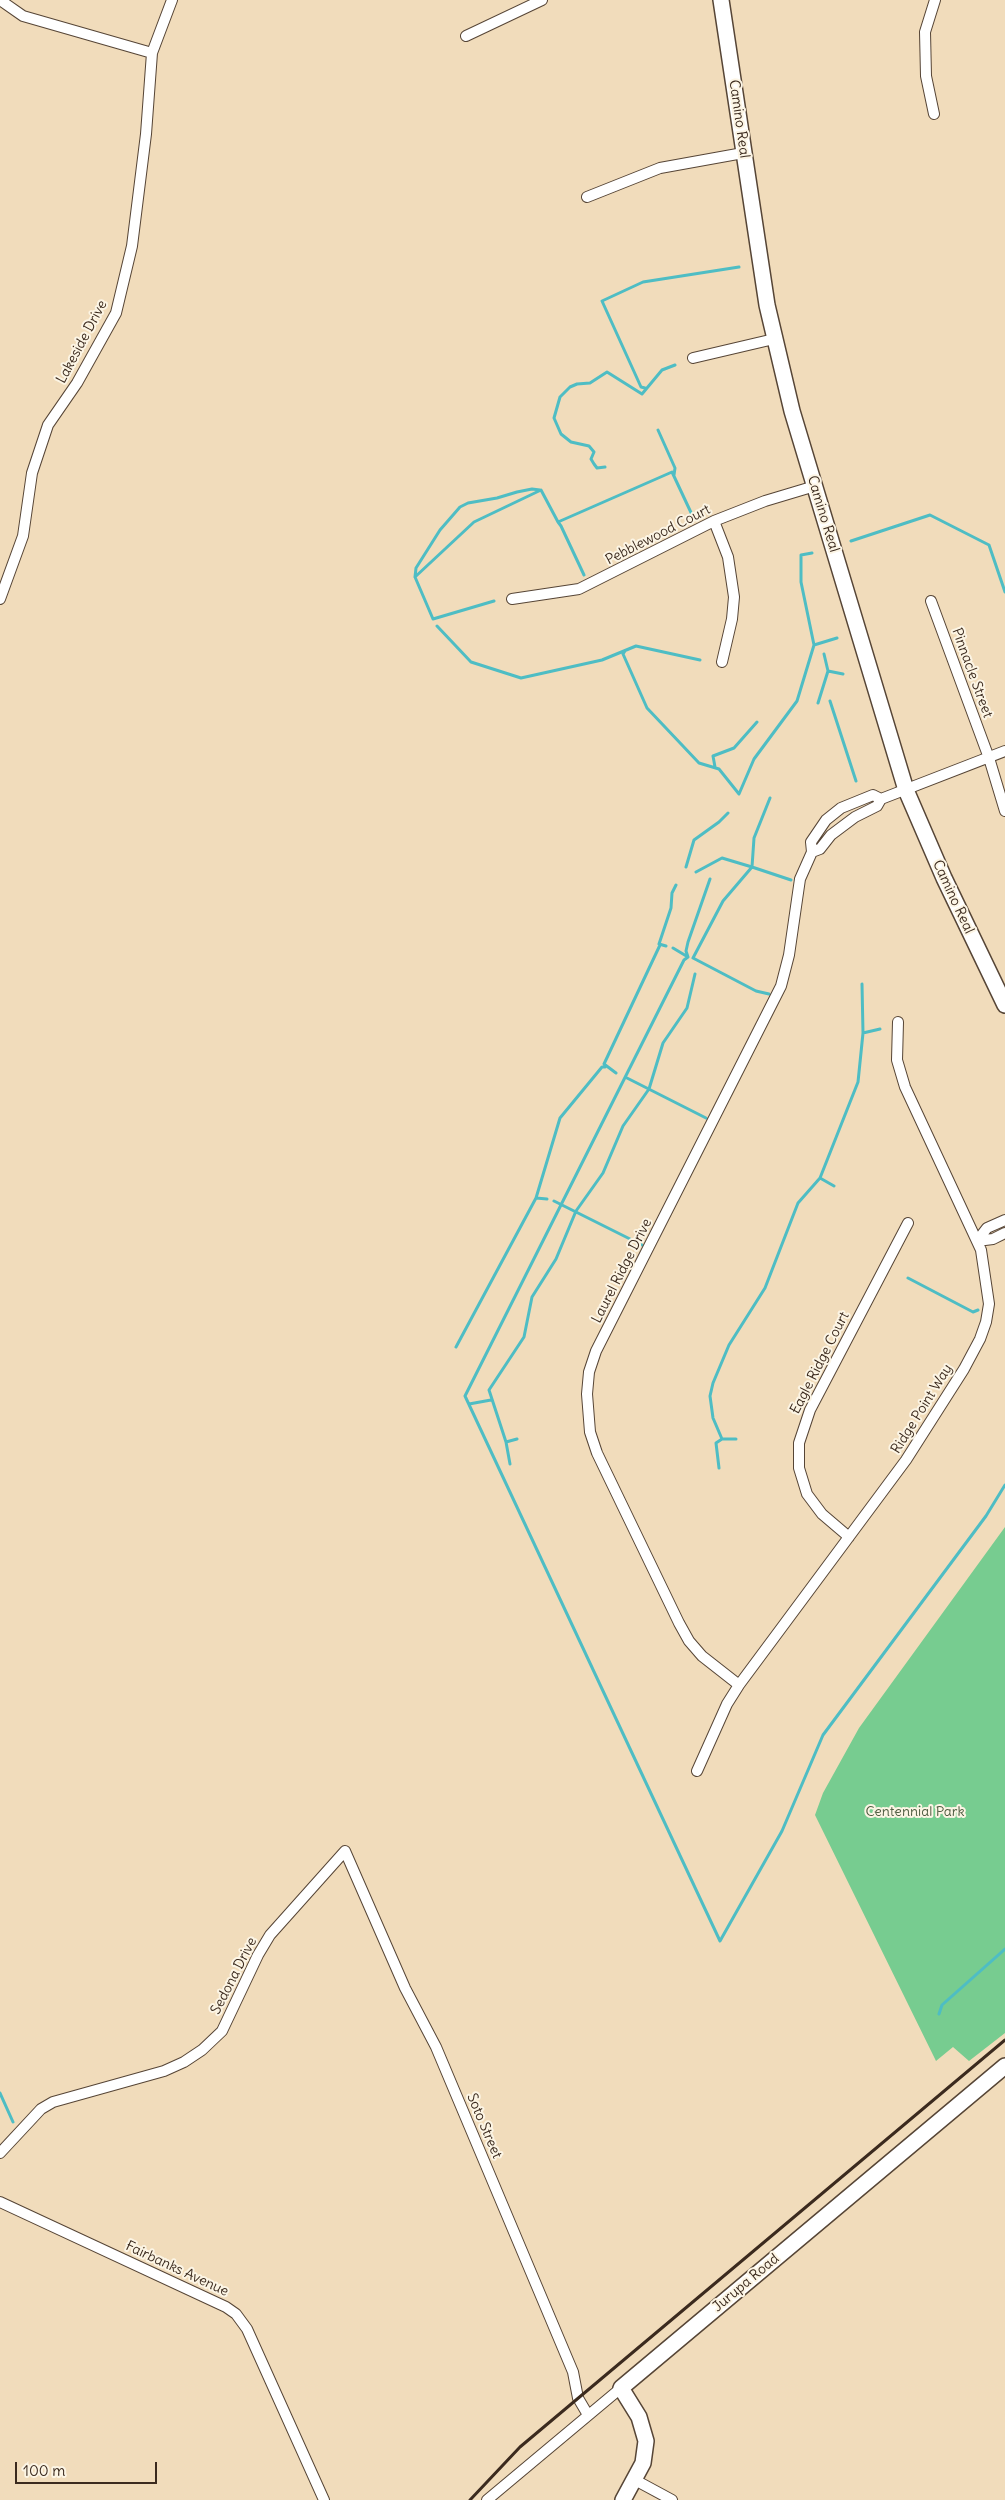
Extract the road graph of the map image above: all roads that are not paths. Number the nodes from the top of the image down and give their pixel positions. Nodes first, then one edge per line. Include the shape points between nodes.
1 (0, 0) edge
2 (172, 0) edge
3 (542, 0) edge
4 (721, 0) edge
5 (936, 0) edge
6 (466, 36) dead end
7 (152, 53) junction
8 (934, 114) dead end
9 (743, 153) junction
10 (587, 197) dead end
11 (774, 339) junction
12 (693, 358) dead end
13 (814, 486) junction
14 (714, 521) junction
15 (0, 599) edge
16 (512, 599) dead end
17 (931, 601) dead end
18 (722, 662) dead end
19 (1005, 751) edge
20 (989, 758) junction
21 (906, 790) junction
22 (881, 799) junction
23 (1005, 811) edge
24 (826, 820) junction
25 (838, 829) junction
26 (812, 852) junction
27 (1005, 1006) edge
28 (898, 1022) dead end
29 (1005, 1220) edge
30 (908, 1223) dead end
31 (1005, 1233) edge
32 (977, 1241) junction
33 (849, 1537) junction
34 (739, 1685) junction
35 (697, 1771) dead end
36 (345, 1851) joint
37 (1005, 2066) edge
38 (0, 2153) edge
39 (0, 2202) edge
40 (621, 2388) junction
41 (588, 2415) junction
42 (635, 2480) junction
43 (324, 2500) edge
44 (487, 2500) edge
45 (623, 2500) edge
46 (672, 2500) edge

1 - 7 street via 23,16
2 - 7 street, Lakeside Drive
3 - 6 street
4 - 9 main road, Camino Real
5 - 8 street via 925,32 926,76
7 - 15 street, Lakeside Drive via 132,246 116,313 78,384 48,425 32,473 23,536
9 - 10 street via 660,168
9 - 11 main road, Camino Real
11 - 12 street
11 - 13 main road, Camino Real
13 - 14 street, Pebblewood Court
13 - 21 main road, Camino Real
14 - 16 street, Pebblewood Court via 579,589
14 - 18 street via 728,557 734,597
17 - 20 street, Pinnacle Street
19 - 20 street, Laurel Ridge Drive
20 - 21 street, Laurel Ridge Drive
20 - 23 street, Pinnacle Street
21 - 22 street, Laurel Ridge Drive
21 - 27 main road, Camino Real
22 - 24 street, Laurel Ridge Drive via 873,794 841,808
22 - 25 street, Laurel Ridge Drive via 877,806
24 - 25 street
24 - 26 street, Laurel Ridge Drive via 811,842
25 - 26 street, Laurel Ridge Drive via 820,849
26 - 34 street, Laurel Ridge Drive via 800,879 781,986 596,1351 586,1394 590,1432 597,1453 679,1623 702,1656
28 - 32 street, Ridge Point Way via 897,1060 904,1087
29 - 32 street via 987,1228
30 - 33 street, Eagle Ridge Court via 810,1410 799,1443 799,1468 807,1494 822,1514
31 - 32 street
32 - 33 street, Ridge Point Way via 984,1262 989,1304 980,1339 906,1460
33 - 34 street, Ridge Point Way
34 - 35 street, Ridge Point Way
36 - 38 street, Sedona Drive via 270,1935 222,2031 202,2050 164,2071 53,2102 41,2109
36 - 41 street, Soto Street via 404,1988 436,2047 573,2372 578,2398
37 - 40 main road, Jurupa Road
39 - 43 street, Fairbanks Avenue via 236,2314 247,2329
40 - 41 street, Jurupa Road
40 - 42 main road via 639,2417 646,2442 645,2457
41 - 44 street, Jurupa Road
42 - 45 main road
42 - 46 street

